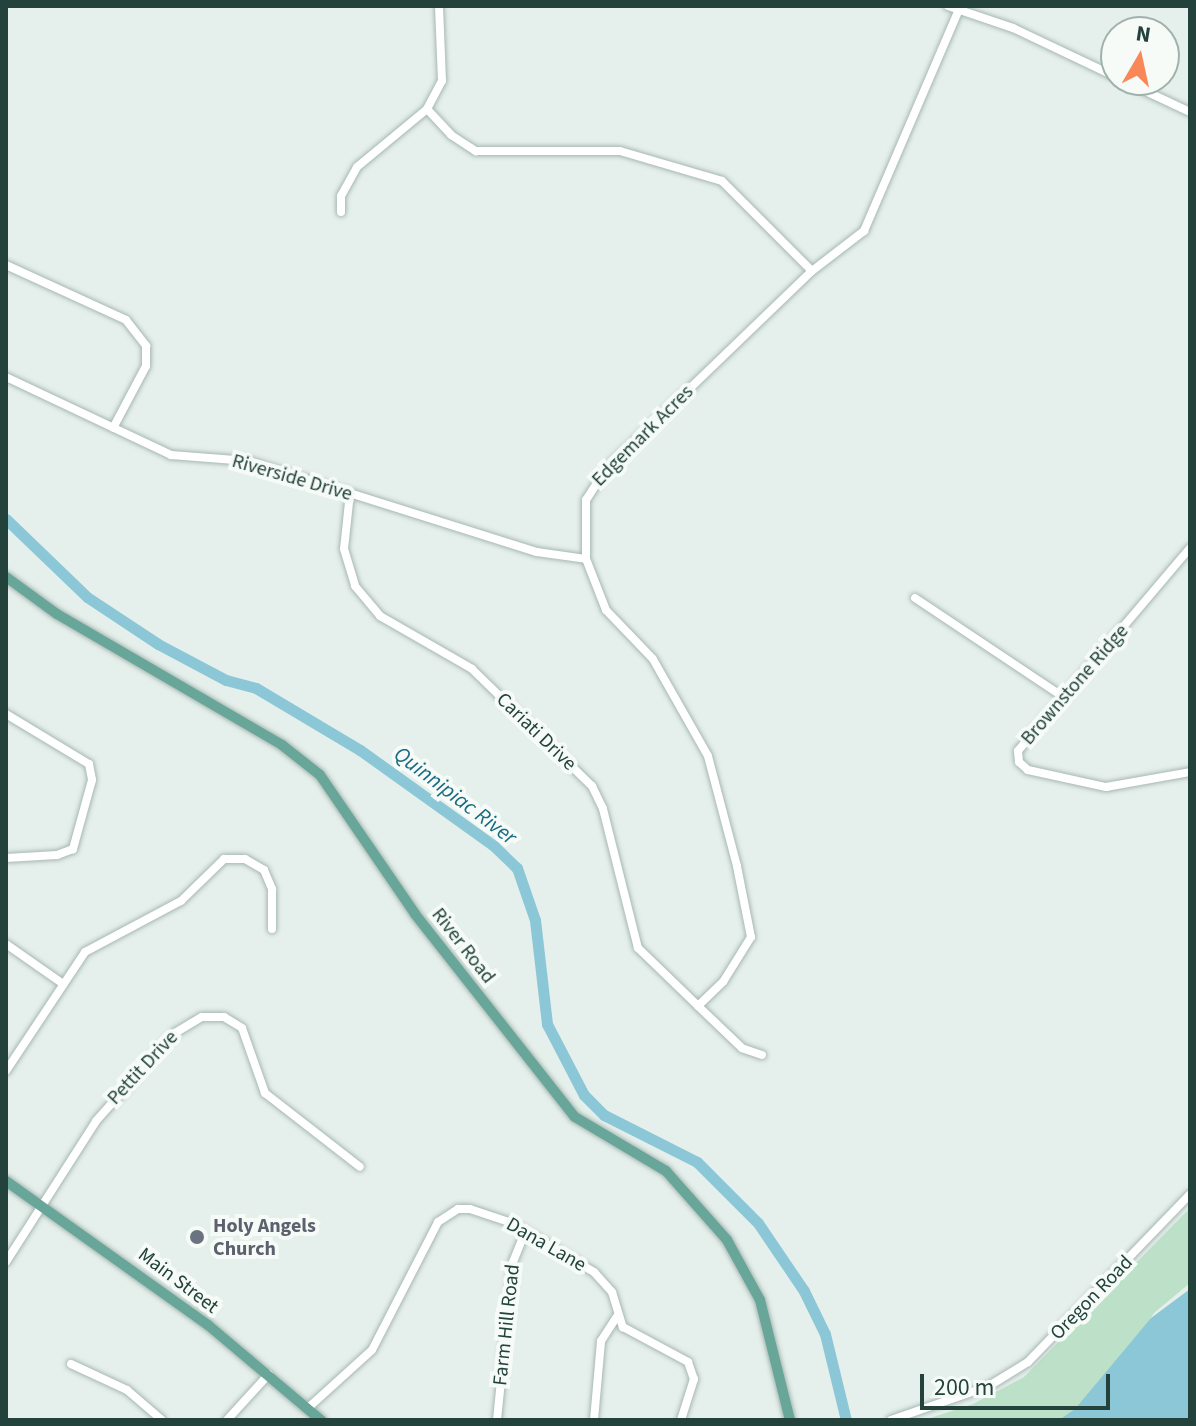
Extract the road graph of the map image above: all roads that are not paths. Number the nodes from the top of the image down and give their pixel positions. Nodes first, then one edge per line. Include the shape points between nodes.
1 (439, 6) edge
2 (948, 6) edge
3 (959, 9) junction
4 (1100, 70) edge
5 (1156, 96) edge
6 (427, 109) junction
7 (1190, 112) edge
8 (341, 212) dead end
9 (6, 265) edge
10 (812, 271) junction
11 (6, 377) edge
12 (113, 428) junction
13 (350, 493) junction
14 (1190, 548) edge
15 (586, 559) junction
16 (6, 577) edge
17 (915, 598) dead end
18 (1062, 696) junction
19 (7, 716) edge
20 (1190, 772) edge
21 (6, 858) edge
22 (272, 929) dead end
23 (6, 944) edge
24 (62, 983) junction
25 (698, 1006) junction
26 (762, 1055) dead end
27 (6, 1070) edge
28 (360, 1167) dead end
29 (6, 1181) edge
30 (1190, 1194) edge
31 (41, 1203) junction
32 (525, 1232) junction
33 (6, 1262) edge
34 (617, 1316) junction
35 (71, 1364) dead end
36 (269, 1374) junction
37 (308, 1408) junction
38 (162, 1420) edge
39 (227, 1420) edge
40 (321, 1420) edge
41 (497, 1420) edge
42 (594, 1420) edge
43 (681, 1420) edge
44 (790, 1420) edge
45 (891, 1420) edge

1 - 6 street via 442,81
2 - 3 street
3 - 4 street
3 - 10 street, Edgemark Acres via 864,231
5 - 7 street
6 - 8 street via 357,167 341,196
6 - 10 street via 451,135 476,151 620,151 722,181
9 - 12 street via 126,320 146,346 146,366
10 - 15 street, Edgemark Acres via 596,480 584,511
11 - 12 street, Riverside Drive
12 - 13 street, Riverside Drive via 171,455 248,461
13 - 15 street, Riverside Drive via 537,552
13 - 25 street, Cariati Drive via 344,549 355,586 380,616 472,669 592,786 603,809 638,948
14 - 18 street, Brownstone Ridge
15 - 25 street, Edgemark Acres via 606,610 653,659 708,756 737,866 751,937 723,982
16 - 44 main road, River Road via 57,614 282,745 320,775 415,914 569,1110 595,1133 666,1171 727,1240 760,1300
17 - 18 street
18 - 20 street, Brownstone Ridge via 1018,751 1019,762 1028,770 1106,787
19 - 21 street via 89,764 92,780 73,849
22 - 24 street via 272,889 264,870 245,859 224,859 172,907 85,952
23 - 24 street
24 - 27 street
25 - 26 street via 742,1048
28 - 31 street, Pettit Drive via 265,1093 248,1037 233,1021 212,1015 184,1025 104,1111
29 - 31 main road, Main Street
30 - 45 street, Oregon Road via 1028,1362 989,1386
31 - 33 street
31 - 36 main road, Main Street
32 - 34 street, Dana Lane via 601,1277 617,1302
32 - 37 street, Dana Lane via 470,1209 446,1215 372,1350
32 - 41 street, Farm Hill Road via 513,1262
34 - 42 street via 601,1341
34 - 43 street, Dana Lane via 638,1339 679,1357 692,1369
35 - 38 street via 127,1390
36 - 37 main road, Main Street
36 - 39 street
37 - 40 main road, Main Street

